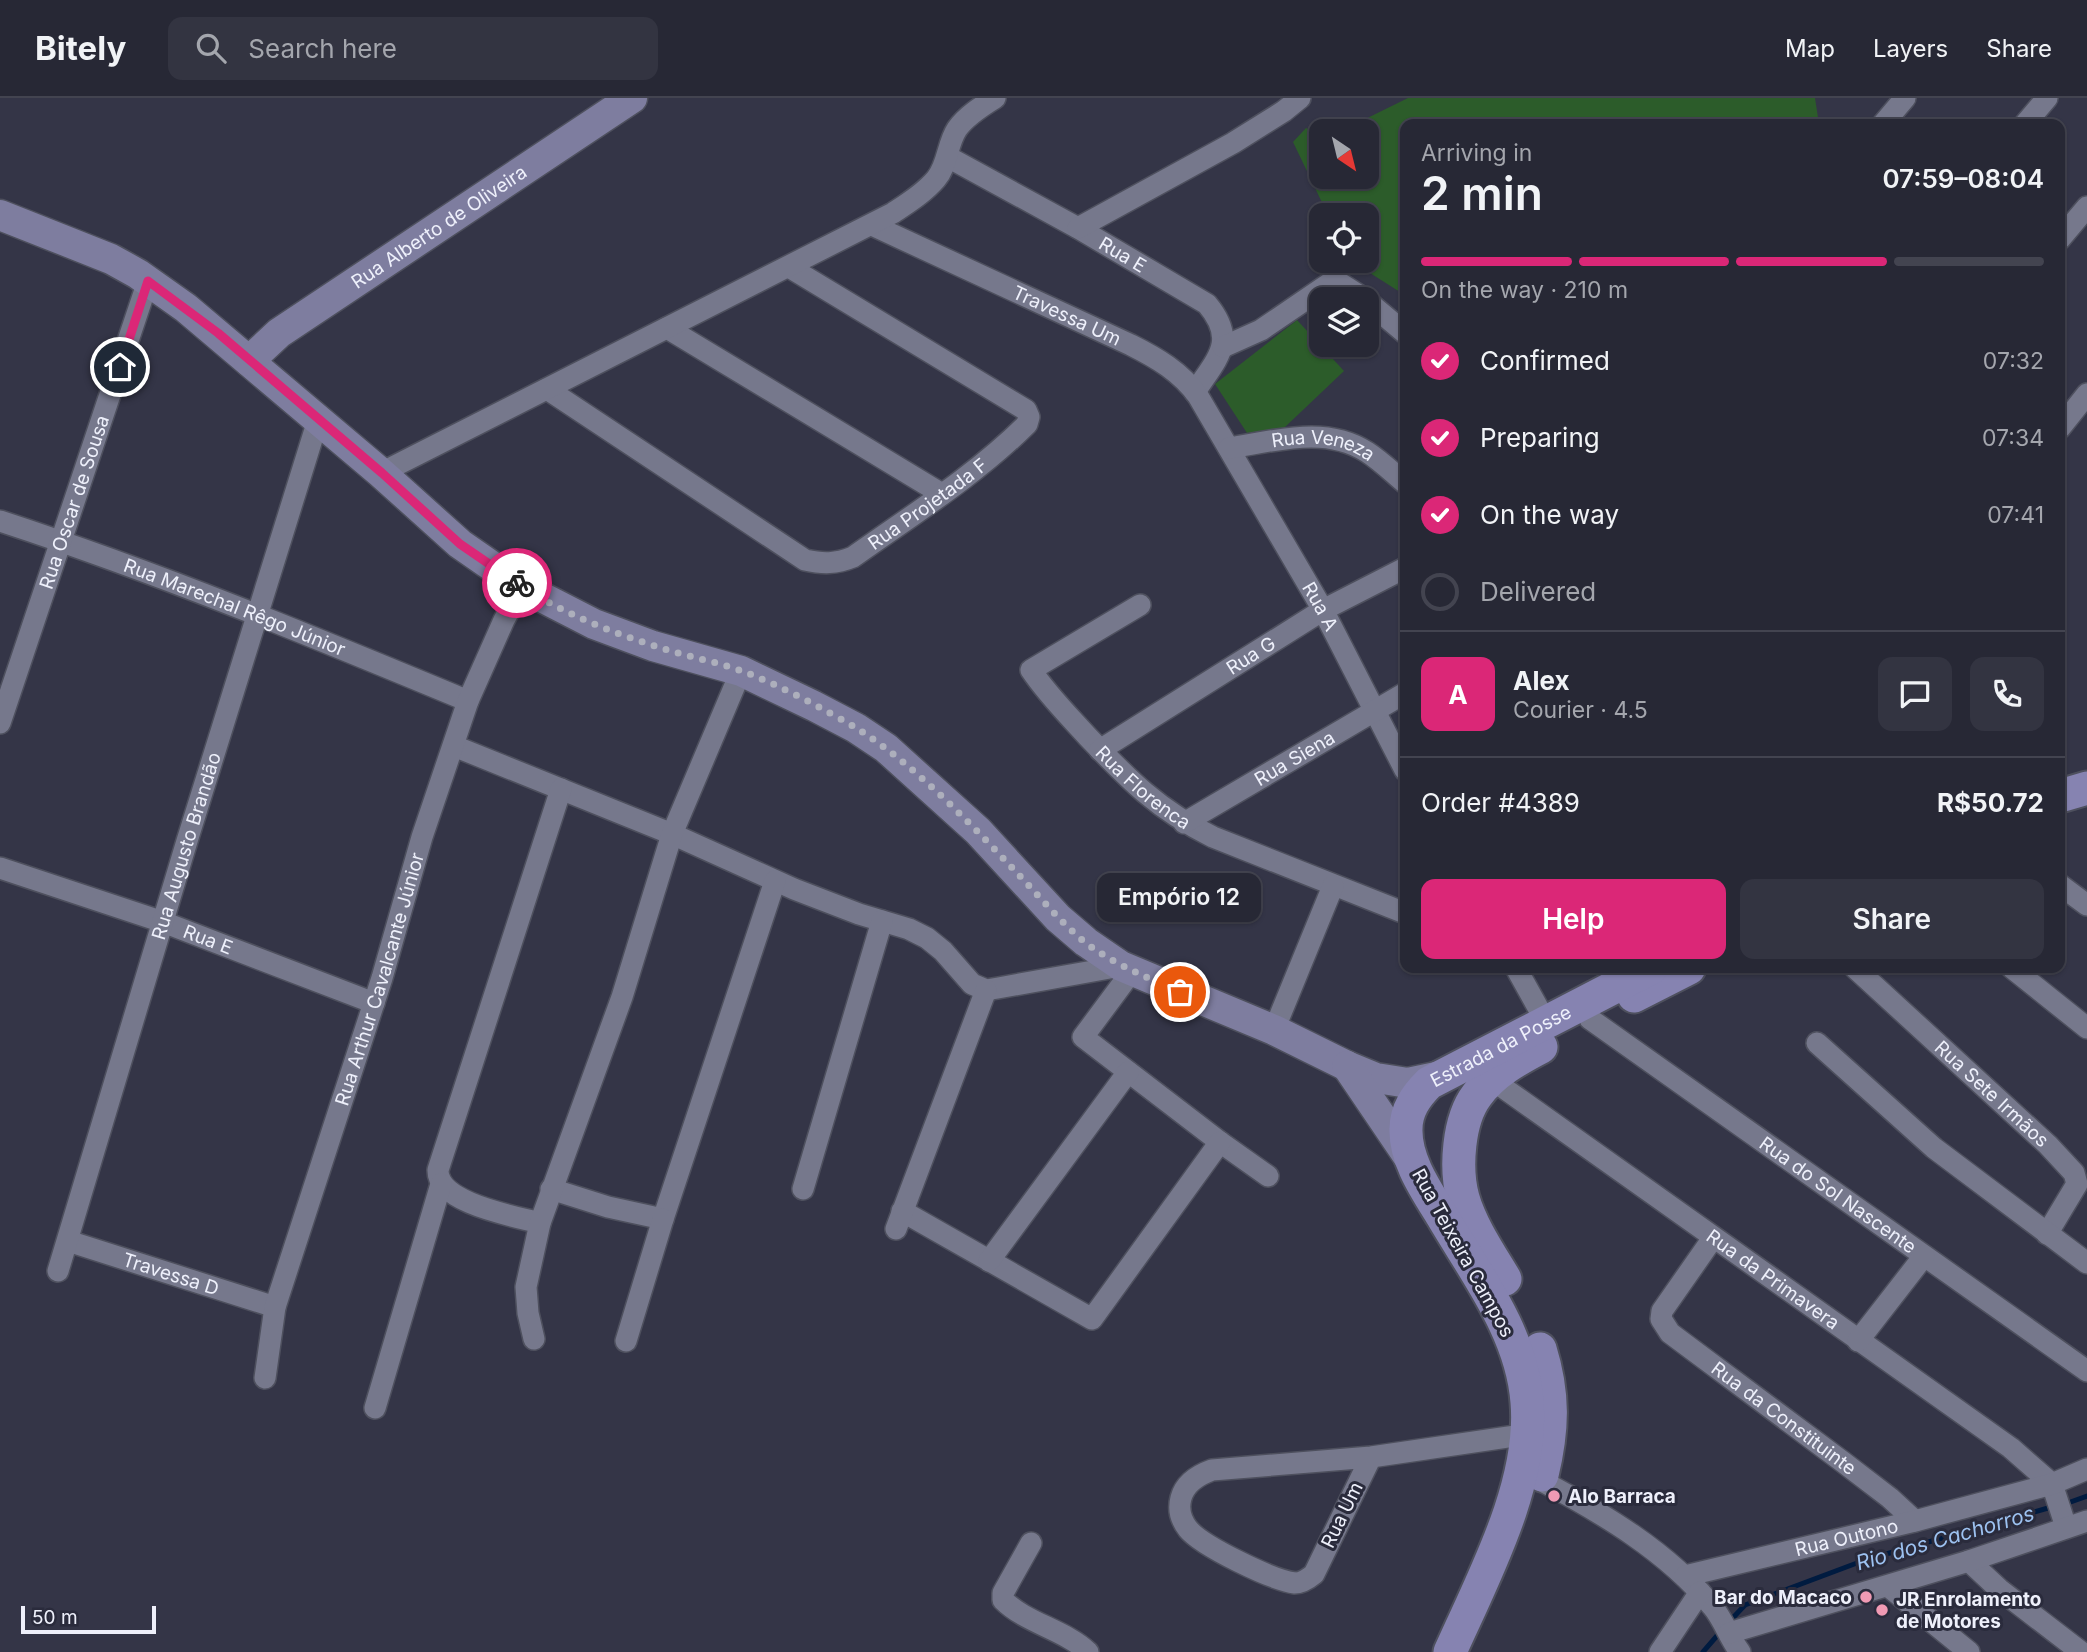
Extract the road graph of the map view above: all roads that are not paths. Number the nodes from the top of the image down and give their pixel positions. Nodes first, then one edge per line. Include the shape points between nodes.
1 (632, 98) edge
2 (995, 98) edge
3 (1300, 98) edge
4 (1905, 98) edge
5 (2047, 98) edge
6 (1887, 119) edge
7 (2029, 119) edge
8 (948, 158) junction
9 (2087, 207) edge
10 (0, 215) edge
11 (873, 225) junction
12 (1078, 228) junction
13 (2065, 233) edge
14 (789, 267) junction
15 (148, 281) junction
16 (1324, 287) edge
17 (1346, 287) edge
18 (1309, 297) edge
19 (1379, 311) edge
20 (667, 328) junction
21 (1400, 329) edge
22 (1223, 347) junction
23 (249, 361) junction
24 (547, 389) junction
25 (1195, 392) junction
26 (2087, 394) edge
27 (318, 420) junction
28 (2065, 422) edge
29 (1229, 448) junction
30 (382, 473) junction
31 (1400, 479) edge
32 (942, 494) junction
33 (0, 521) edge
34 (61, 541) junction
35 (1400, 571) edge
36 (522, 587) junction
37 (1140, 605) dead end
38 (1323, 610) junction
39 (258, 613) junction
40 (741, 671) junction
41 (1400, 696) edge
42 (468, 701) junction
43 (1373, 711) junction
44 (0, 723) edge
45 (454, 746) junction
46 (1100, 750) junction
47 (1400, 761) edge
48 (2087, 788) edge
49 (561, 789) junction
50 (2065, 795) edge
51 (2087, 806) edge
52 (2065, 813) edge
53 (1184, 823) junction
54 (672, 834) junction
55 (0, 868) edge
56 (775, 881) junction
57 (1333, 886) junction
58 (2065, 889) edge
59 (2087, 905) edge
60 (1400, 911) edge
61 (882, 921) junction
62 (163, 922) junction
63 (1126, 968) junction
64 (1519, 973) edge
65 (1641, 973) edge
66 (1679, 973) edge
67 (1860, 973) edge
68 (2018, 973) edge
69 (986, 990) junction
70 (374, 1003) junction
71 (1590, 1019) junction
72 (1546, 1022) junction
73 (2087, 1028) edge
74 (1274, 1030) junction
75 (1817, 1043) dead end
76 (1347, 1066) junction
77 (1128, 1072) junction
78 (1441, 1076) junction
79 (1481, 1092) junction
80 (1220, 1142) junction
81 (1414, 1165) junction
82 (1458, 1165) junction
83 (1268, 1176) dead end
84 (441, 1184) junction
85 (551, 1189) junction
86 (803, 1189) dead end
87 (663, 1219) junction
88 (540, 1223) junction
89 (2048, 1234) junction
90 (1713, 1238) junction
91 (68, 1241) junction
92 (1924, 1256) junction
93 (989, 1261) junction
94 (2087, 1263) edge
95 (58, 1271) dead end
96 (275, 1307) junction
97 (534, 1339) dead end
98 (626, 1341) dead end
99 (1858, 1341) junction
100 (2087, 1371) edge
101 (265, 1378) dead end
102 (375, 1408) dead end
103 (1528, 1434) junction
104 (1371, 1457) junction
105 (2087, 1469) edge
106 (1540, 1480) junction
107 (2053, 1488) junction
108 (1915, 1521) junction
109 (2076, 1525) edge
110 (1031, 1543) dead end
111 (1969, 1561) junction
112 (1692, 1584) junction
113 (1888, 1586) junction
114 (1728, 1630) junction
115 (1088, 1652) edge
116 (1450, 1652) edge
117 (1470, 1652) edge
118 (1660, 1652) edge
119 (1740, 1652) edge
120 (1969, 1652) edge
121 (2081, 1652) edge

1 - 23 street, Rua Alberto de Oliveira via 279,334
2 - 8 street via 957,130
3 - 12 street via 1233,143
4 - 6 street
5 - 7 street
8 - 11 street via 937,178 918,196
8 - 12 street, Rua E
9 - 13 street
10 - 15 street, Rua Teixeira Campos via 111,259
11 - 14 street
11 - 25 street, Travessa Um via 1131,345 1174,370
12 - 22 street, Rua E via 1207,304 1222,327
14 - 20 street
14 - 32 street, Rua Projetada F via 1026,410 1027,424
15 - 23 street, Rua Teixeira Campos
15 - 34 street, Rua Oscar de Sousa
16 - 17 street via 1330,283
18 - 22 street via 1261,330
19 - 21 street
20 - 24 street
20 - 32 street
22 - 25 street
23 - 27 street, Rua Teixeira Campos
24 - 30 street
24 - 32 street, Rua Projetada F via 805,560 838,563 853,556
25 - 29 street, Travessa Um
26 - 28 street
27 - 30 street, Rua Teixeira Campos
27 - 39 street, Rua Augusto Brandão
29 - 31 street, Rua Veneza via 1322,436 1367,452
29 - 38 street, Rua A
30 - 36 street, Rua Teixeira Campos via 460,544
33 - 34 street, Rua Marechal Rêgo Júnior
34 - 39 street, Rua Marechal Rêgo Júnior
34 - 44 street, Rua Oscar de Sousa
35 - 38 street, Rua G
36 - 40 street, Rua Teixeira Campos via 594,624
36 - 42 street, Rua Arthur Cavalcante Júnior
37 - 46 street, Rua Florenca via 1031,670 1045,692
38 - 43 street, Rua A
38 - 46 street, Rua G
39 - 42 street, Rua Marechal Rêgo Júnior
39 - 62 street, Rua Augusto Brandão
40 - 54 street
40 - 63 street, Rua Teixeira Campos via 824,711 886,748 978,831 1058,918 1086,943
41 - 43 street, Rua Siena
42 - 45 street, Rua Arthur Cavalcante Júnior
43 - 47 street, Rua A
43 - 53 street, Rua Siena
45 - 49 street
45 - 70 street, Rua Arthur Cavalcante Júnior via 422,837
46 - 53 street, Rua Florenca via 1139,789
48 - 50 main road
49 - 54 street
49 - 84 street via 438,1170
51 - 52 main road
53 - 57 street, Rua Florenca
54 - 56 street
54 - 85 street via 622,997
55 - 62 street, Rua E
56 - 61 street
56 - 87 street
57 - 60 street, Rua Florenca
57 - 74 street
58 - 59 street
61 - 69 street via 927,938 972,984
61 - 86 street
62 - 70 street, Rua E
62 - 91 street, Rua Augusto Brandão
63 - 69 street
63 - 74 street, Rua Teixeira Campos
63 - 77 street via 1083,1037
64 - 72 street
65 - 72 main road, Estrada da Posse
66 - 71 main road, Estrada da Posse
67 - 89 street, Rua Sete Irmãos via 2074,1173 2077,1184
68 - 73 street
69 - 93 street via 899,1220
70 - 96 street, Rua Arthur Cavalcante Júnior
71 - 79 main road, Estrada da Posse via 1528,1054
71 - 92 street, Rua do Sol Nascente
72 - 78 main road, Estrada da Posse
74 - 76 street, Rua Teixeira Campos
75 - 89 street via 1934,1149
76 - 78 street, Rua Teixeira Campos via 1408,1083
76 - 81 street, Rua Teixeira Campos
77 - 80 street
77 - 93 street
78 - 79 main road
78 - 81 main road, Estrada da Posse via 1418,1094 1407,1119 1407,1143
79 - 82 main road, Rua Teixeira Campos via 1462,1135
79 - 90 street, Rua da Primavera
80 - 83 street
80 - 93 street via 1092,1319
81 - 82 main road via 1430,1170
81 - 103 main road, Rua Teixeira Campos via 1505,1323 1524,1376
82 - 106 main road, Rua Teixeira Campos via 1470,1216 1525,1314 1545,1366 1552,1419
84 - 88 street via 465,1201
84 - 102 street
85 - 87 street
85 - 88 street
87 - 98 street
88 - 97 street via 526,1287
89 - 94 street
90 - 99 street, Rua da Primavera
90 - 108 street, Rua da Constituinte via 1661,1319 1674,1337
91 - 95 street, Rua Augusto Brandão
91 - 96 street, Travessa D
92 - 99 street
92 - 100 street, Rua do Sol Nascente
96 - 101 street, Rua Arthur Cavalcante Júnior
99 - 107 street, Rua da Primavera via 2011,1448
103 - 104 street
103 - 116 main road, Rua Teixeira Campos via 1517,1493
104 - 104 street, Rua Um via 1314,1574 1300,1583 1270,1574 1199,1539 1181,1518 1183,1492 1200,1474 1212,1470
105 - 107 street, Rua Outono
106 - 112 street via 1613,1521
106 - 117 main road, Rua Teixeira Campos via 1529,1518
107 - 108 street, Rua Outono
107 - 109 street
108 - 112 street, Rua Outono
109 - 111 street
110 - 115 street via 1003,1592 1003,1600
111 - 113 street
111 - 121 street
112 - 114 street
112 - 118 street
113 - 114 street
113 - 120 street
114 - 119 street

